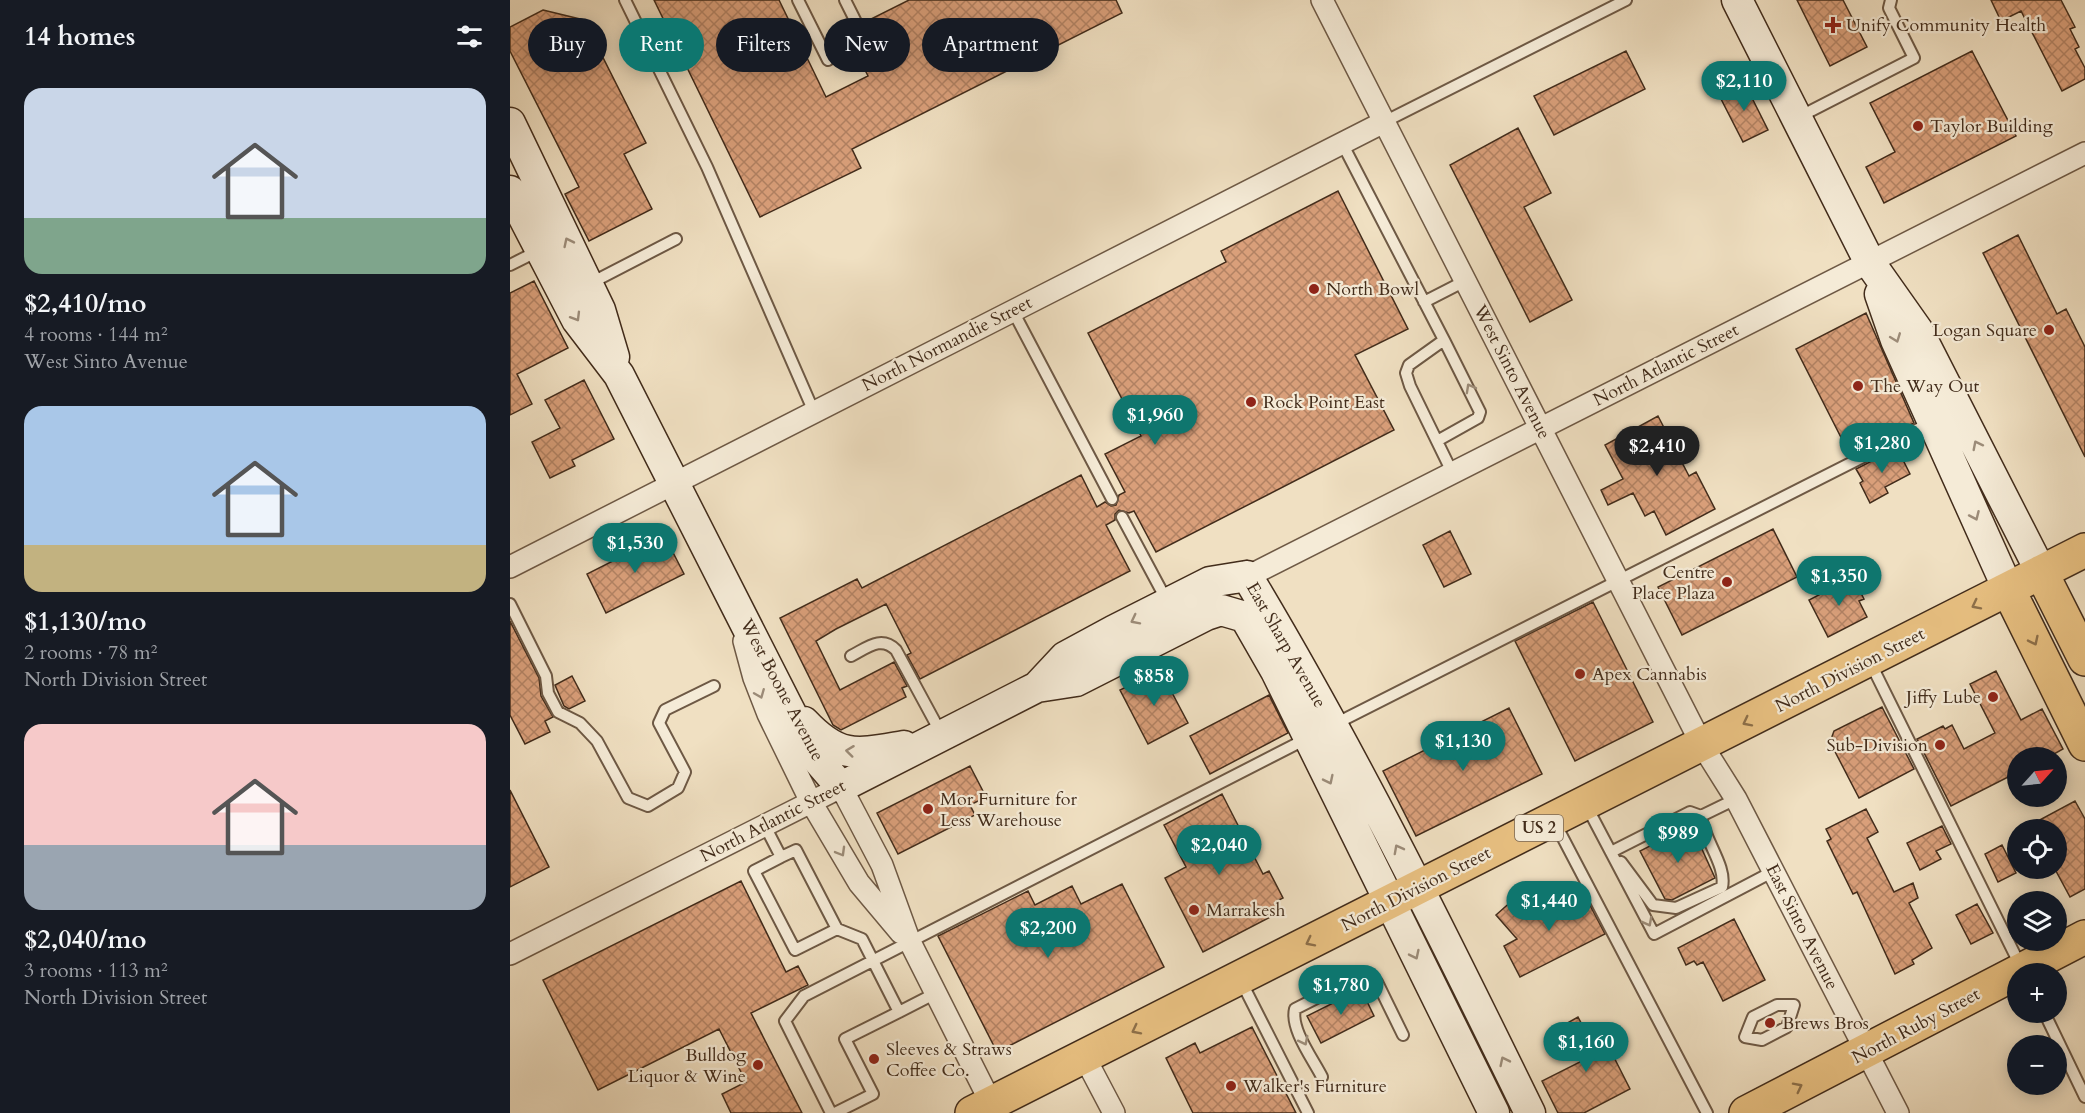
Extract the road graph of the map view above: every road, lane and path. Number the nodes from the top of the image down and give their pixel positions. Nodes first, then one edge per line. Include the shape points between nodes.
1 (625, 0) edge
2 (798, 0) edge
3 (845, 0) edge
4 (1322, 0) edge
5 (1626, 0) edge
6 (1737, 0) edge
7 (1891, 0) edge
8 (854, 18) edge
9 (824, 52) edge
10 (1797, 118) junction
11 (1384, 122) junction
12 (510, 123) edge
13 (1342, 143) junction
14 (2085, 153) edge
15 (520, 197) edge
16 (676, 239) dead end
17 (541, 250) junction
18 (1870, 263) junction
19 (510, 265) edge
20 (1465, 281) junction
21 (588, 284) junction
22 (1425, 302) junction
23 (1013, 310) junction
24 (1444, 340) junction
25 (619, 375) junction
26 (814, 412) junction
27 (1933, 422) junction
28 (1540, 428) junction
29 (1437, 441) junction
30 (1452, 472) junction
31 (675, 483) junction
32 (1112, 499) dead end
33 (1122, 517) dead end
34 (2085, 550) edge
35 (510, 567) edge
36 (2042, 572) junction
37 (1247, 576) junction
38 (1619, 582) junction
39 (2008, 589) junction
40 (733, 597) junction
41 (510, 604) edge
42 (1168, 604) junction
43 (1167, 635) junction
44 (851, 656) dead end
45 (2085, 659) edge
46 (1869, 660) junction
47 (1276, 671) junction
48 (714, 686) dead end
49 (1037, 687) junction
50 (786, 702) junction
51 (1321, 732) junction
52 (935, 739) junction
53 (2085, 744) edge
54 (1702, 745) junction
55 (841, 787) junction
56 (1737, 799) junction
57 (811, 802) junction
58 (1586, 804) junction
59 (1701, 816) junction
60 (1554, 820) junction
61 (765, 826) junction
62 (1611, 852) junction
63 (781, 857) junction
64 (1774, 871) junction
65 (1419, 888) junction
66 (1389, 903) junction
67 (837, 929) junction
68 (2085, 937) edge
69 (910, 942) junction
70 (510, 954) edge
71 (873, 960) junction
72 (2020, 963) edge
73 (2040, 963) edge
74 (1239, 978) junction
75 (2007, 981) edge
76 (936, 993) junction
77 (899, 1012) junction
78 (2049, 1023) edge
79 (1403, 1035) dead end
80 (1745, 1037) joint
81 (1866, 1052) junction
82 (1084, 1056) junction
83 (1322, 1077) dead end
84 (2085, 1097) edge
85 (981, 1108) edge
86 (833, 1113) edge
87 (1113, 1113) edge
88 (1308, 1113) edge
89 (1494, 1113) edge
90 (1530, 1113) edge
91 (1707, 1113) edge
92 (1746, 1113) edge
93 (1898, 1113) edge

1 - 26 lane via 707,167
2 - 9 lane
3 - 8 lane
4 - 11 street, West Sinto Avenue
5 - 11 lane
6 - 10 street
7 - 10 lane via 1889,8 1914,57
10 - 18 street
11 - 13 street, North Normandie Street
11 - 20 street, West Sinto Avenue
12 - 15 street, West Boone Avenue
13 - 22 lane
13 - 23 street, North Normandie Street
14 - 18 street, North Atlantic Street
15 - 17 street, West Boone Avenue
21 -> 15 street, West Boone Avenue
16 - 21 lane
17 - 19 lane
17 -> 25 street, West Boone Avenue via 577,320
18 -> 27 street via 1896,340
18 - 28 street, North Atlantic Street
36 -> 18 street via 1918,331
20 - 22 lane
20 - 28 street, West Sinto Avenue
21 - 25 street, West Boone Avenue
22 - 24 lane
23 - 26 street, North Normandie Street
23 - 32 lane
24 - 29 lane via 1409,365 1406,373
29 -> 24 lane via 1478,418 1480,412
25 - 31 street, West Boone Avenue
26 - 31 street, North Normandie Street
27 - 38 lane
27 -> 39 street
28 - 30 street, North Atlantic Street
28 - 38 street, West Sinto Avenue
29 - 30 lane
30 - 37 street, North Atlantic Street
31 - 35 street, North Normandie Street
31 - 40 street, West Boone Avenue
33 - 42 lane
34 - 36 main road, North Division Street / US 2
36 - 39 main road, North Division Street / US 2
36 - 45 main road
37 - 42 street, North Atlantic Street via 1210,582
37 - 43 street, North Atlantic Street via 1196,606
37 - 47 street, East Sharp Avenue
37 - 51 street, East Sharp Avenue via 1298,660
38 - 51 lane
38 - 54 street, West Sinto Avenue
39 -> 46 main road, North Division Street / US 2
39 -> 53 main road
40 - 50 street, West Boone Avenue
40 -> 57 street, West Boone Avenue via 754,678
41 - 48 lane via 546,676 548,693 558,712 580,723 597,741 628,798 648,806 678,788 685,772 659,723 665,710
42 -> 49 street, North Atlantic Street via 1065,657
43 - 47 street via 1206,615 1221,610 1234,612 1245,618
43 - 49 street, North Atlantic Street via 1076,681
44 - 52 lane via 881,641 889,643 902,660
46 -> 54 main road, North Division Street / US 2
46 - 72 lane
47 - 51 street, East Sharp Avenue
49 - 52 street, North Atlantic Street
52 -> 50 street via 854,753 837,749 818,736
50 - 55 street, West Boone Avenue via 816,758
65 -> 51 street, East Sharp Avenue
51 -> 66 street, East Sharp Avenue
51 - 69 lane
52 - 55 street, North Atlantic Street
54 - 56 street, East Sinto Avenue
54 - 58 main road, North Division Street / US 2
55 - 57 street, North Atlantic Street
55 - 69 street, West Boone Avenue via 882,865
56 - 59 lane
56 - 64 street, East Sinto Avenue
57 - 61 street, North Atlantic Street
57 -> 69 street, West Boone Avenue via 858,883
58 - 60 main road, North Division Street / US 2
58 - 62 lane
59 - 62 lane via 1690,813
59 - 62 lane via 1724,879 1722,887 1688,904 1676,908 1653,905
60 - 65 main road, North Division Street / US 2
60 - 91 lane
61 - 63 lane
61 - 70 street, North Atlantic Street
62 -> 64 lane via 1654,934
63 - 67 lane via 796,850
63 - 67 lane via 754,871 795,950
64 - 81 street, East Sinto Avenue
65 - 66 main road, North Division Street / US 2
90 -> 65 street, East Sharp Avenue
66 -> 74 main road, North Division Street / US 2
66 -> 89 street, East Sharp Avenue
67 - 71 lane via 862,939
68 - 73 main road, North Ruby Street
69 - 71 lane
69 - 76 street, West Boone Avenue
71 - 77 lane
71 - 86 lane via 804,996 785,1021
74 -> 82 main road, North Division Street / US 2
74 - 88 lane
75 - 81 main road, North Ruby Street
76 - 77 lane
76 - 85 street, West Boone Avenue
77 - 86 lane via 845,1039 873,1094
78 - 84 lane
79 -> 83 lane via 1377,982 1368,976 1354,979 1295,1009 1297,1026
80 - 80 lane via 1762,1040 1787,1027 1794,1005 1777,1005 1753,1017
92 -> 81 main road, North Ruby Street
81 - 93 street, East Sinto Avenue
82 - 85 main road, North Division Street / US 2
82 - 87 street

